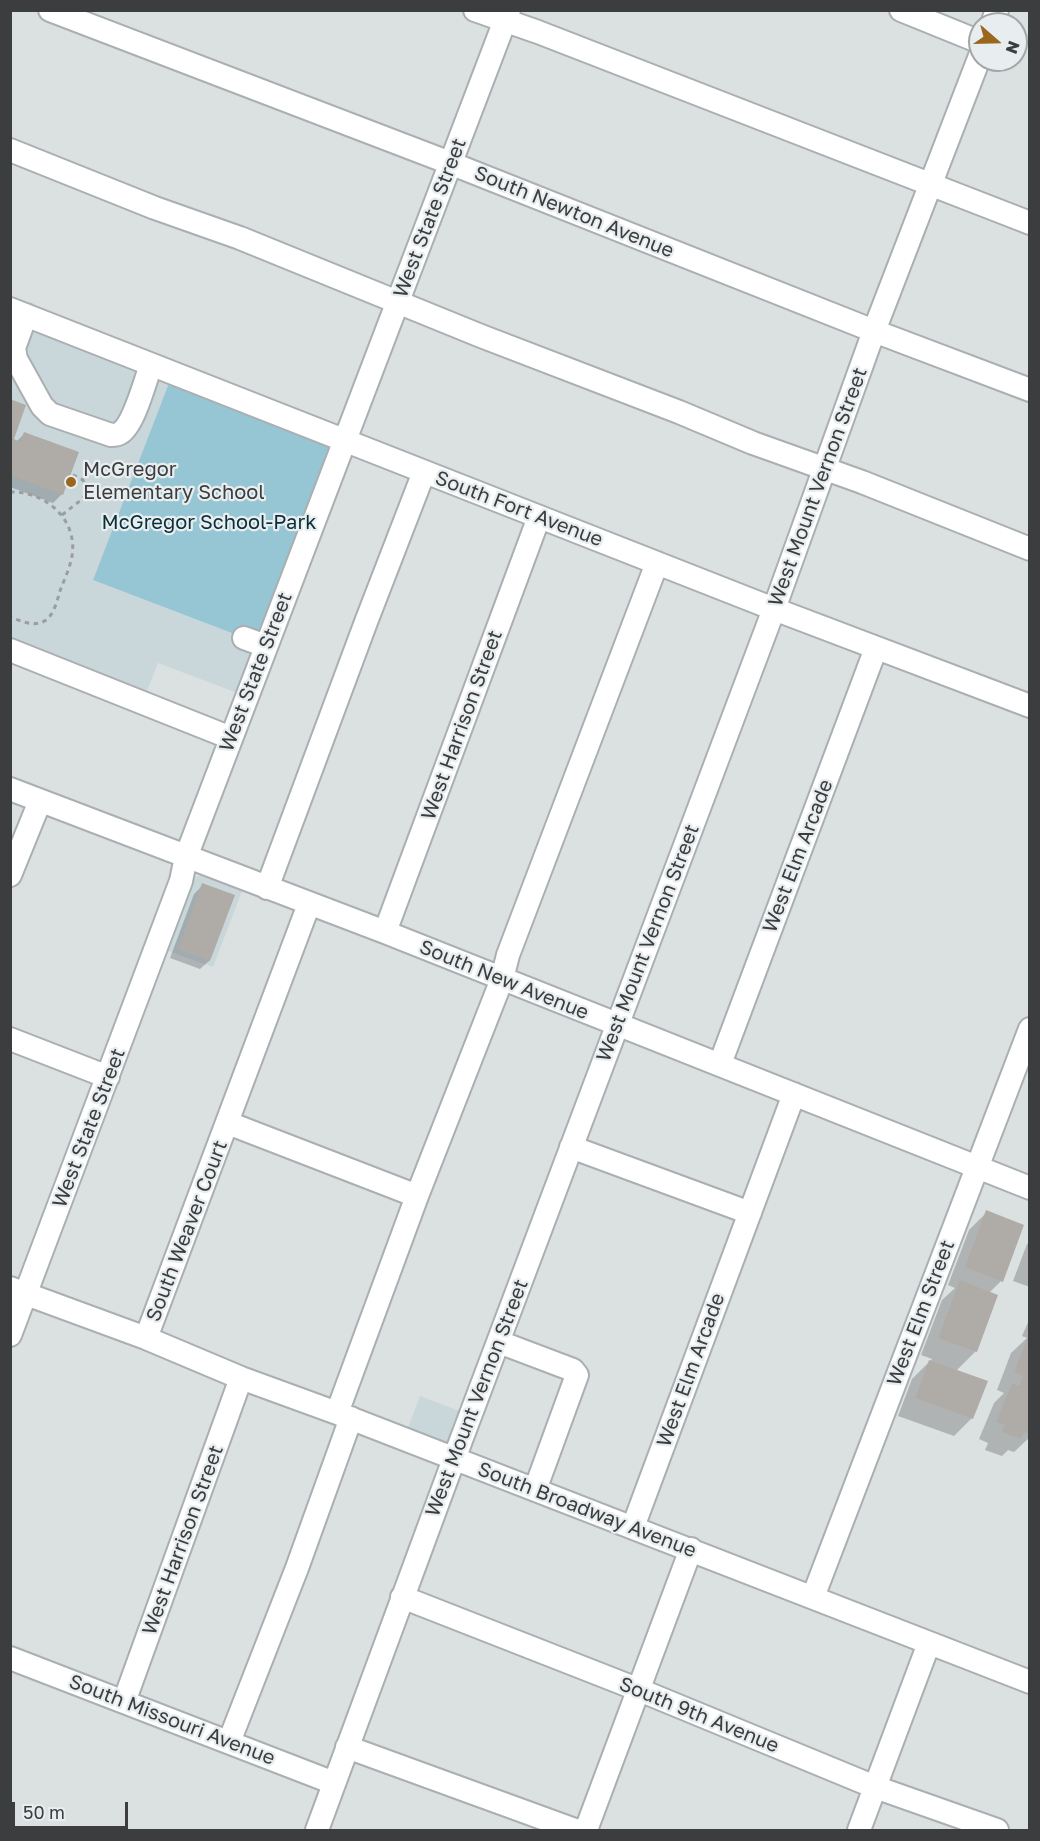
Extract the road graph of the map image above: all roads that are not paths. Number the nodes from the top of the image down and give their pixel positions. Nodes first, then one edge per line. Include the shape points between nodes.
1 (50, 10) edge
2 (475, 10) edge
3 (901, 10) edge
4 (507, 16) edge
5 (968, 37) edge
6 (974, 72) edge
7 (10, 150) edge
8 (450, 163) junction
9 (930, 186) junction
10 (1029, 223) edge
11 (398, 302) junction
12 (18, 312) edge
13 (874, 332) junction
14 (152, 364) junction
15 (1029, 390) edge
16 (346, 441) junction
17 (825, 468) junction
18 (424, 472) junction
19 (539, 517) junction
20 (1029, 549) edge
21 (657, 563) junction
22 (774, 609) junction
23 (244, 638) dead end
24 (266, 646) junction
25 (876, 648) junction
26 (10, 650) edge
27 (1029, 706) edge
28 (231, 738) junction
29 (10, 789) edge
30 (40, 801) junction
31 (186, 857) junction
32 (10, 875) edge
33 (267, 888) junction
34 (309, 904) junction
35 (385, 932) junction
36 (502, 980) junction
37 (618, 1026) junction
38 (1029, 1029) edge
39 (10, 1039) edge
40 (720, 1064) junction
41 (108, 1077) junction
42 (794, 1094) junction
43 (228, 1123) junction
44 (571, 1147) junction
45 (977, 1167) junction
46 (1029, 1188) edge
47 (417, 1197) junction
48 (750, 1213) junction
49 (18, 1291) edge
50 (10, 1335) edge
51 (146, 1338) junction
52 (499, 1341) junction
53 (241, 1378) junction
54 (344, 1415) junction
55 (454, 1459) junction
56 (534, 1490) junction
57 (633, 1527) junction
58 (691, 1549) junction
59 (402, 1597) junction
60 (813, 1597) junction
61 (929, 1643) junction
62 (10, 1658) edge
63 (1029, 1682) edge
64 (637, 1689) junction
65 (124, 1702) junction
66 (229, 1742) junction
67 (347, 1747) junction
68 (334, 1783) junction
69 (875, 1787) junction
70 (317, 1830) edge
71 (575, 1830) edge
72 (586, 1830) edge
73 (859, 1830) edge
74 (997, 1830) edge

1 - 8 street, South Newton Avenue
2 - 4 street
3 - 5 street
4 - 8 street, West State Street
4 - 9 street via 538,33
6 - 9 street, West Mount Vernon Street
7 - 11 street
8 - 11 street, West State Street
8 - 13 street, South Newton Avenue
9 - 10 street
9 - 13 street, West Mount Vernon Street
11 - 16 street, West State Street
11 - 17 street
12 - 14 street, South Fort Avenue
12 - 14 street via 16,358 50,414 111,435 119,434 126,428
13 - 15 street, South Newton Avenue
13 - 17 street, West Mount Vernon Street
14 - 16 street, South Fort Avenue
16 - 18 street, South Fort Avenue
16 - 24 street, West State Street
17 - 20 street
17 - 22 street, West Mount Vernon Street
18 - 19 street, South Fort Avenue
18 - 33 street
19 - 21 street, South Fort Avenue
19 - 35 street, West Harrison Street
21 - 22 street, South Fort Avenue
21 - 36 street
22 - 25 street, South Fort Avenue
22 - 37 street, West Mount Vernon Street
23 - 24 street
24 - 28 street, West State Street
25 - 27 street, South Fort Avenue
25 - 40 street, West Elm Arcade
26 - 28 street
28 - 31 street, West State Street
29 - 30 street, South New Avenue
30 - 31 street, South New Avenue
30 - 32 street
31 - 33 street, South New Avenue
31 - 41 street, West State Street via 182,881
33 - 34 street, South New Avenue
34 - 35 street, South New Avenue
34 - 43 street, South Weaver Court
35 - 36 street, South New Avenue
36 - 37 street, South New Avenue
36 - 47 street
37 - 40 street, South New Avenue
37 - 44 street, West Mount Vernon Street
38 - 45 street, West Elm Street
39 - 41 street
40 - 42 street, South New Avenue
41 - 49 street, West State Street
42 - 45 street, South New Avenue
42 - 48 street, West Elm Arcade
43 - 47 street
43 - 51 street, South Weaver Court
44 - 48 street
44 - 52 street, West Mount Vernon Street
45 - 46 street, South New Avenue
45 - 60 street, West Elm Street
47 - 54 street
48 - 57 street, West Elm Arcade
49 - 50 street, West State Street
49 - 51 street, South Broadway Avenue
51 - 53 street, South Broadway Avenue
52 - 55 street, West Mount Vernon Street
52 - 56 street via 577,1375
53 - 54 street, South Broadway Avenue
53 - 65 street, West Harrison Street
54 - 55 street, South Broadway Avenue
54 - 66 street via 297,1568
55 - 56 street, South Broadway Avenue
55 - 59 street, West Mount Vernon Street
56 - 57 street, South Broadway Avenue
57 - 58 street, South Broadway Avenue
58 - 60 street, South Broadway Avenue
58 - 64 street
59 - 64 street, South 9th Avenue
59 - 67 street, West Mount Vernon Street
60 - 61 street, South Broadway Avenue
61 - 63 street, South Broadway Avenue
61 - 69 street
62 - 65 street, South Missouri Avenue
64 - 69 street, South 9th Avenue
64 - 72 street
65 - 66 street, South Missouri Avenue
66 - 68 street, South Missouri Avenue
67 - 68 street, West Mount Vernon Street
67 - 71 street
68 - 70 street, West Mount Vernon Street
69 - 73 street
69 - 74 street, South 9th Avenue

